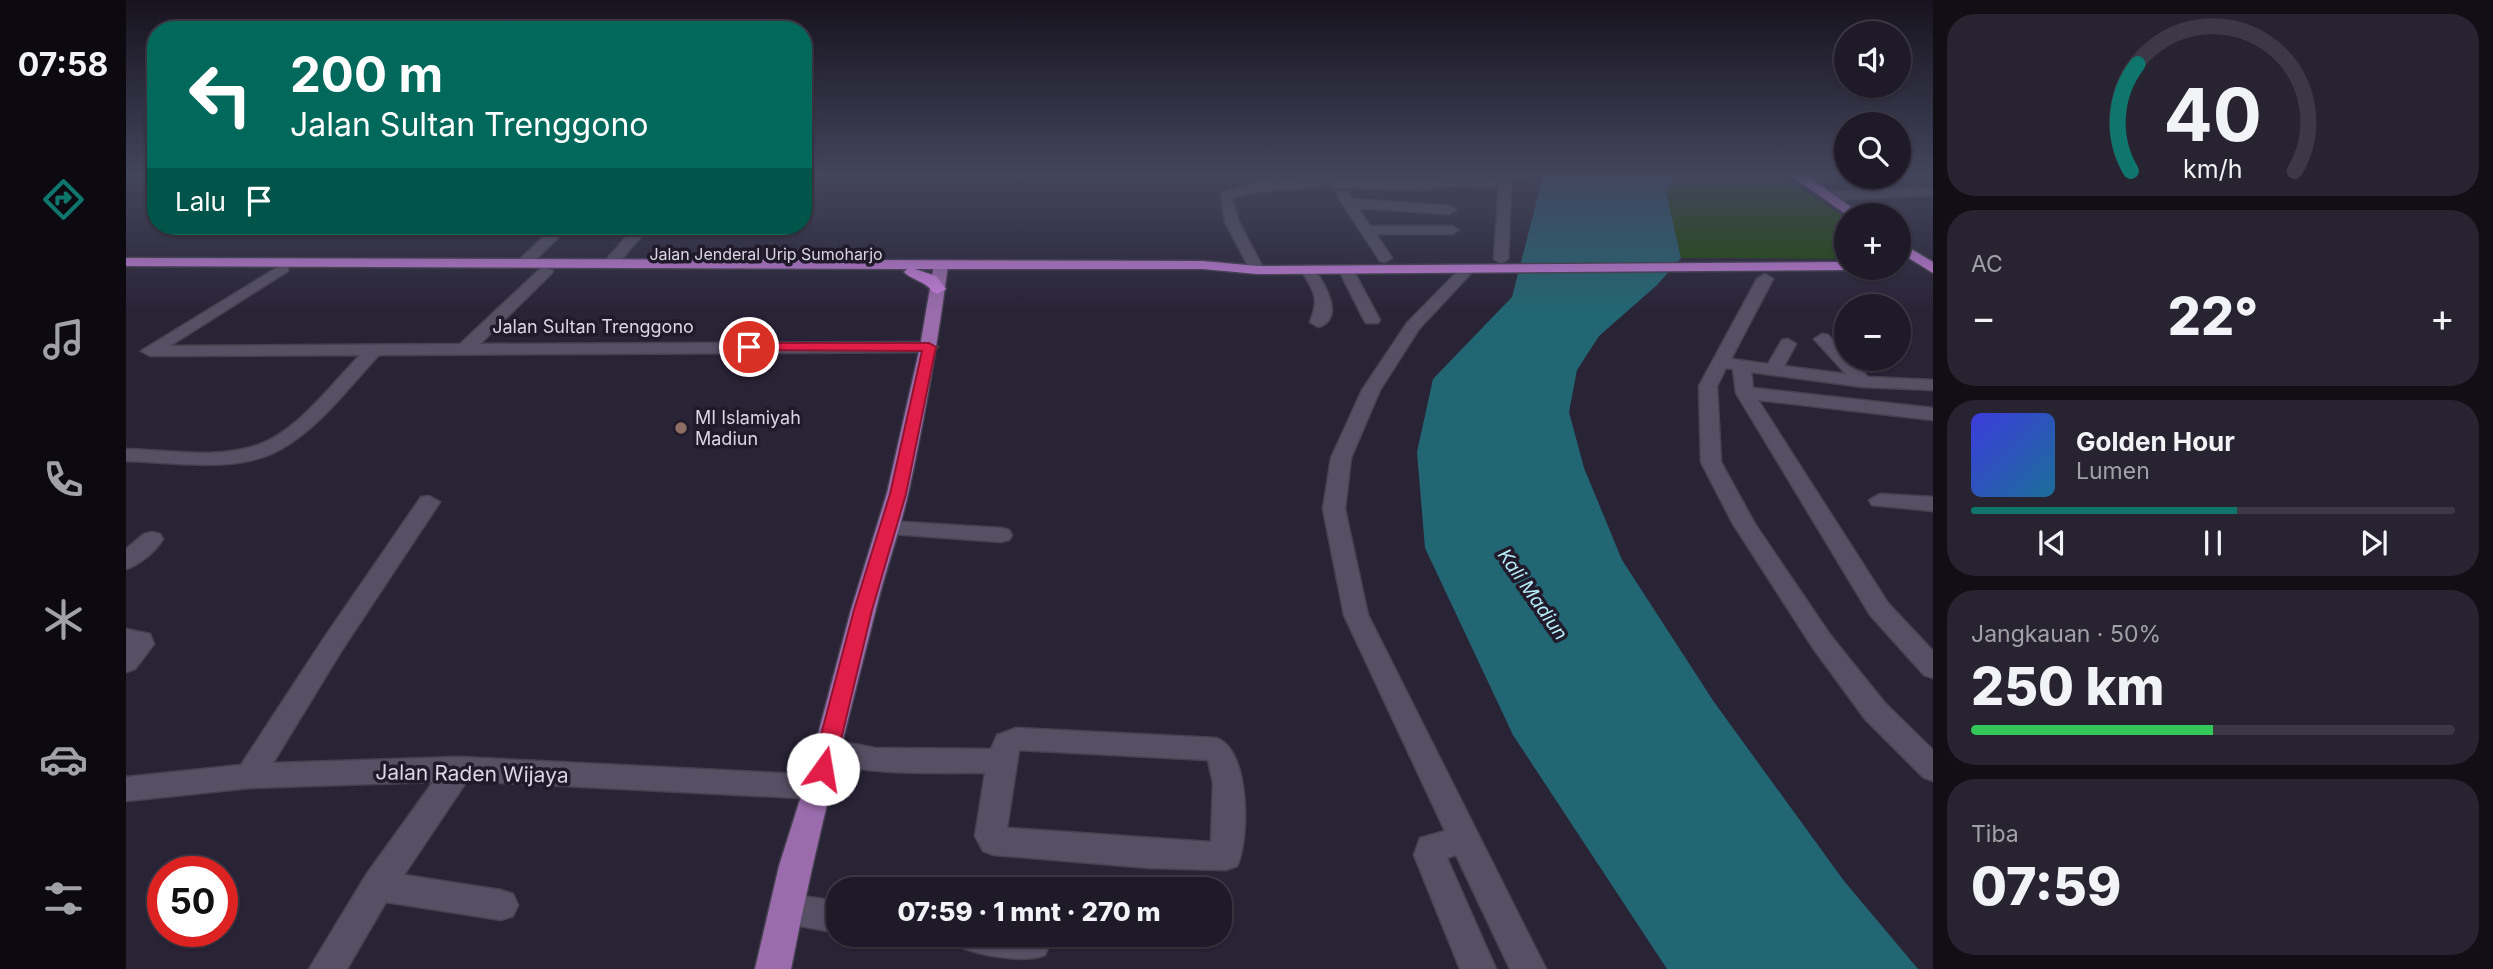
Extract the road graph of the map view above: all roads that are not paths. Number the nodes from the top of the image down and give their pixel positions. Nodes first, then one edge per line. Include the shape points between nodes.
1 (1232, 221) edge
2 (1360, 221) edge
3 (1502, 221) edge
4 (1366, 230) junction
5 (1452, 230) dead end
6 (554, 235) edge
7 (635, 235) edge
8 (1911, 255) edge
9 (1385, 258) dead end
10 (1501, 259) dead end
11 (126, 262) edge
12 (523, 264) junction
13 (610, 264) junction
14 (1834, 266) edge
15 (1927, 266) edge
16 (126, 268) edge
17 (283, 268) junction
18 (1257, 270) junction
19 (1308, 270) junction
20 (1346, 270) junction
21 (1475, 270) junction
22 (546, 271) junction
23 (940, 275) junction
24 (1765, 279) dead end
25 (1371, 320) dead end
26 (1318, 322) dead end
27 (1822, 339) dead end
28 (1788, 344) dead end
29 (467, 347) junction
30 (929, 347) junction
31 (376, 348) junction
32 (1719, 360) junction
33 (1741, 366) junction
34 (1772, 371) junction
35 (1863, 383) junction
36 (1933, 385) edge
37 (1745, 393) junction
38 (1933, 414) edge
39 (126, 455) edge
40 (1880, 500) dead end
41 (429, 502) dead end
42 (1933, 504) edge
43 (887, 528) junction
44 (1002, 535) dead end
45 (152, 539) dead end
46 (126, 561) edge
47 (126, 638) edge
48 (126, 662) edge
49 (1933, 668) edge
50 (827, 751) junction
51 (1001, 761) junction
52 (459, 769) junction
53 (1933, 769) edge
54 (250, 776) junction
55 (819, 787) junction
56 (126, 789) edge
57 (1465, 839) junction
58 (378, 886) junction
59 (501, 905) dead end
60 (786, 911) junction
61 (826, 916) edge
62 (327, 969) edge
63 (773, 969) edge
64 (1478, 969) edge
65 (1528, 969) edge

1 - 18 street
2 - 4 street
3 - 10 street
4 - 5 street
4 - 9 street
6 - 12 street
7 - 13 street
8 - 15 highway
11 - 12 highway, Jalan Jenderal Urip Sumoharjo
12 - 13 highway, Jalan Jenderal Urip Sumoharjo
13 - 23 highway, Jalan Jenderal Urip Sumoharjo
14 - 21 highway, Jalan Jenderal Urip Sumoharjo
16 - 17 highway, Jalan Jenderal Urip Sumoharjo
17 - 22 highway, Jalan Jenderal Urip Sumoharjo
17 - 31 street, Jalan Sultan Trenggono via 150,351
18 - 19 highway, Jalan Jenderal Urip Sumoharjo
18 - 23 highway, Jalan Jenderal Urip Sumoharjo
19 - 20 highway, Jalan Jenderal Urip Sumoharjo
19 - 26 street via 1325,305
20 - 21 highway, Jalan Jenderal Urip Sumoharjo
20 - 25 street
21 - 57 street via 1413,326 1371,390 1341,458 1334,509 1356,615
22 - 23 highway, Jalan Jenderal Urip Sumoharjo via 911,272 931,279
22 - 29 street
23 - 30 main road
24 - 32 street
27 - 35 street
28 - 34 street
29 - 30 street, Jalan Sultan Trenggono
29 - 31 street, Jalan Sultan Trenggono
30 - 43 main road
31 - 39 street via 296,429 262,451
32 - 33 street
32 - 53 street via 1708,386 1711,462 1744,524 1822,642 1875,711
33 - 34 street
33 - 37 street
34 - 35 street
35 - 36 street
37 - 38 street
37 - 49 street via 1879,609
40 - 42 street
41 - 54 street
43 - 44 street
43 - 50 main road
45 - 46 street
47 - 48 street via 141,640
50 - 51 street via 875,760
50 - 55 main road
51 - 51 street via 1007,743 1016,739 1216,749 1223,758 1228,799 1226,856 998,843 991,836
52 - 54 street, Jalan Raden Wijaya
52 - 55 street, Jalan Raden Wijaya
52 - 58 street
54 - 56 street, Jalan Raden Wijaya
55 - 60 main road
57 - 64 street via 1431,848 1430,855
57 - 65 street
58 - 59 street
58 - 62 street
60 - 61 street
60 - 63 main road

